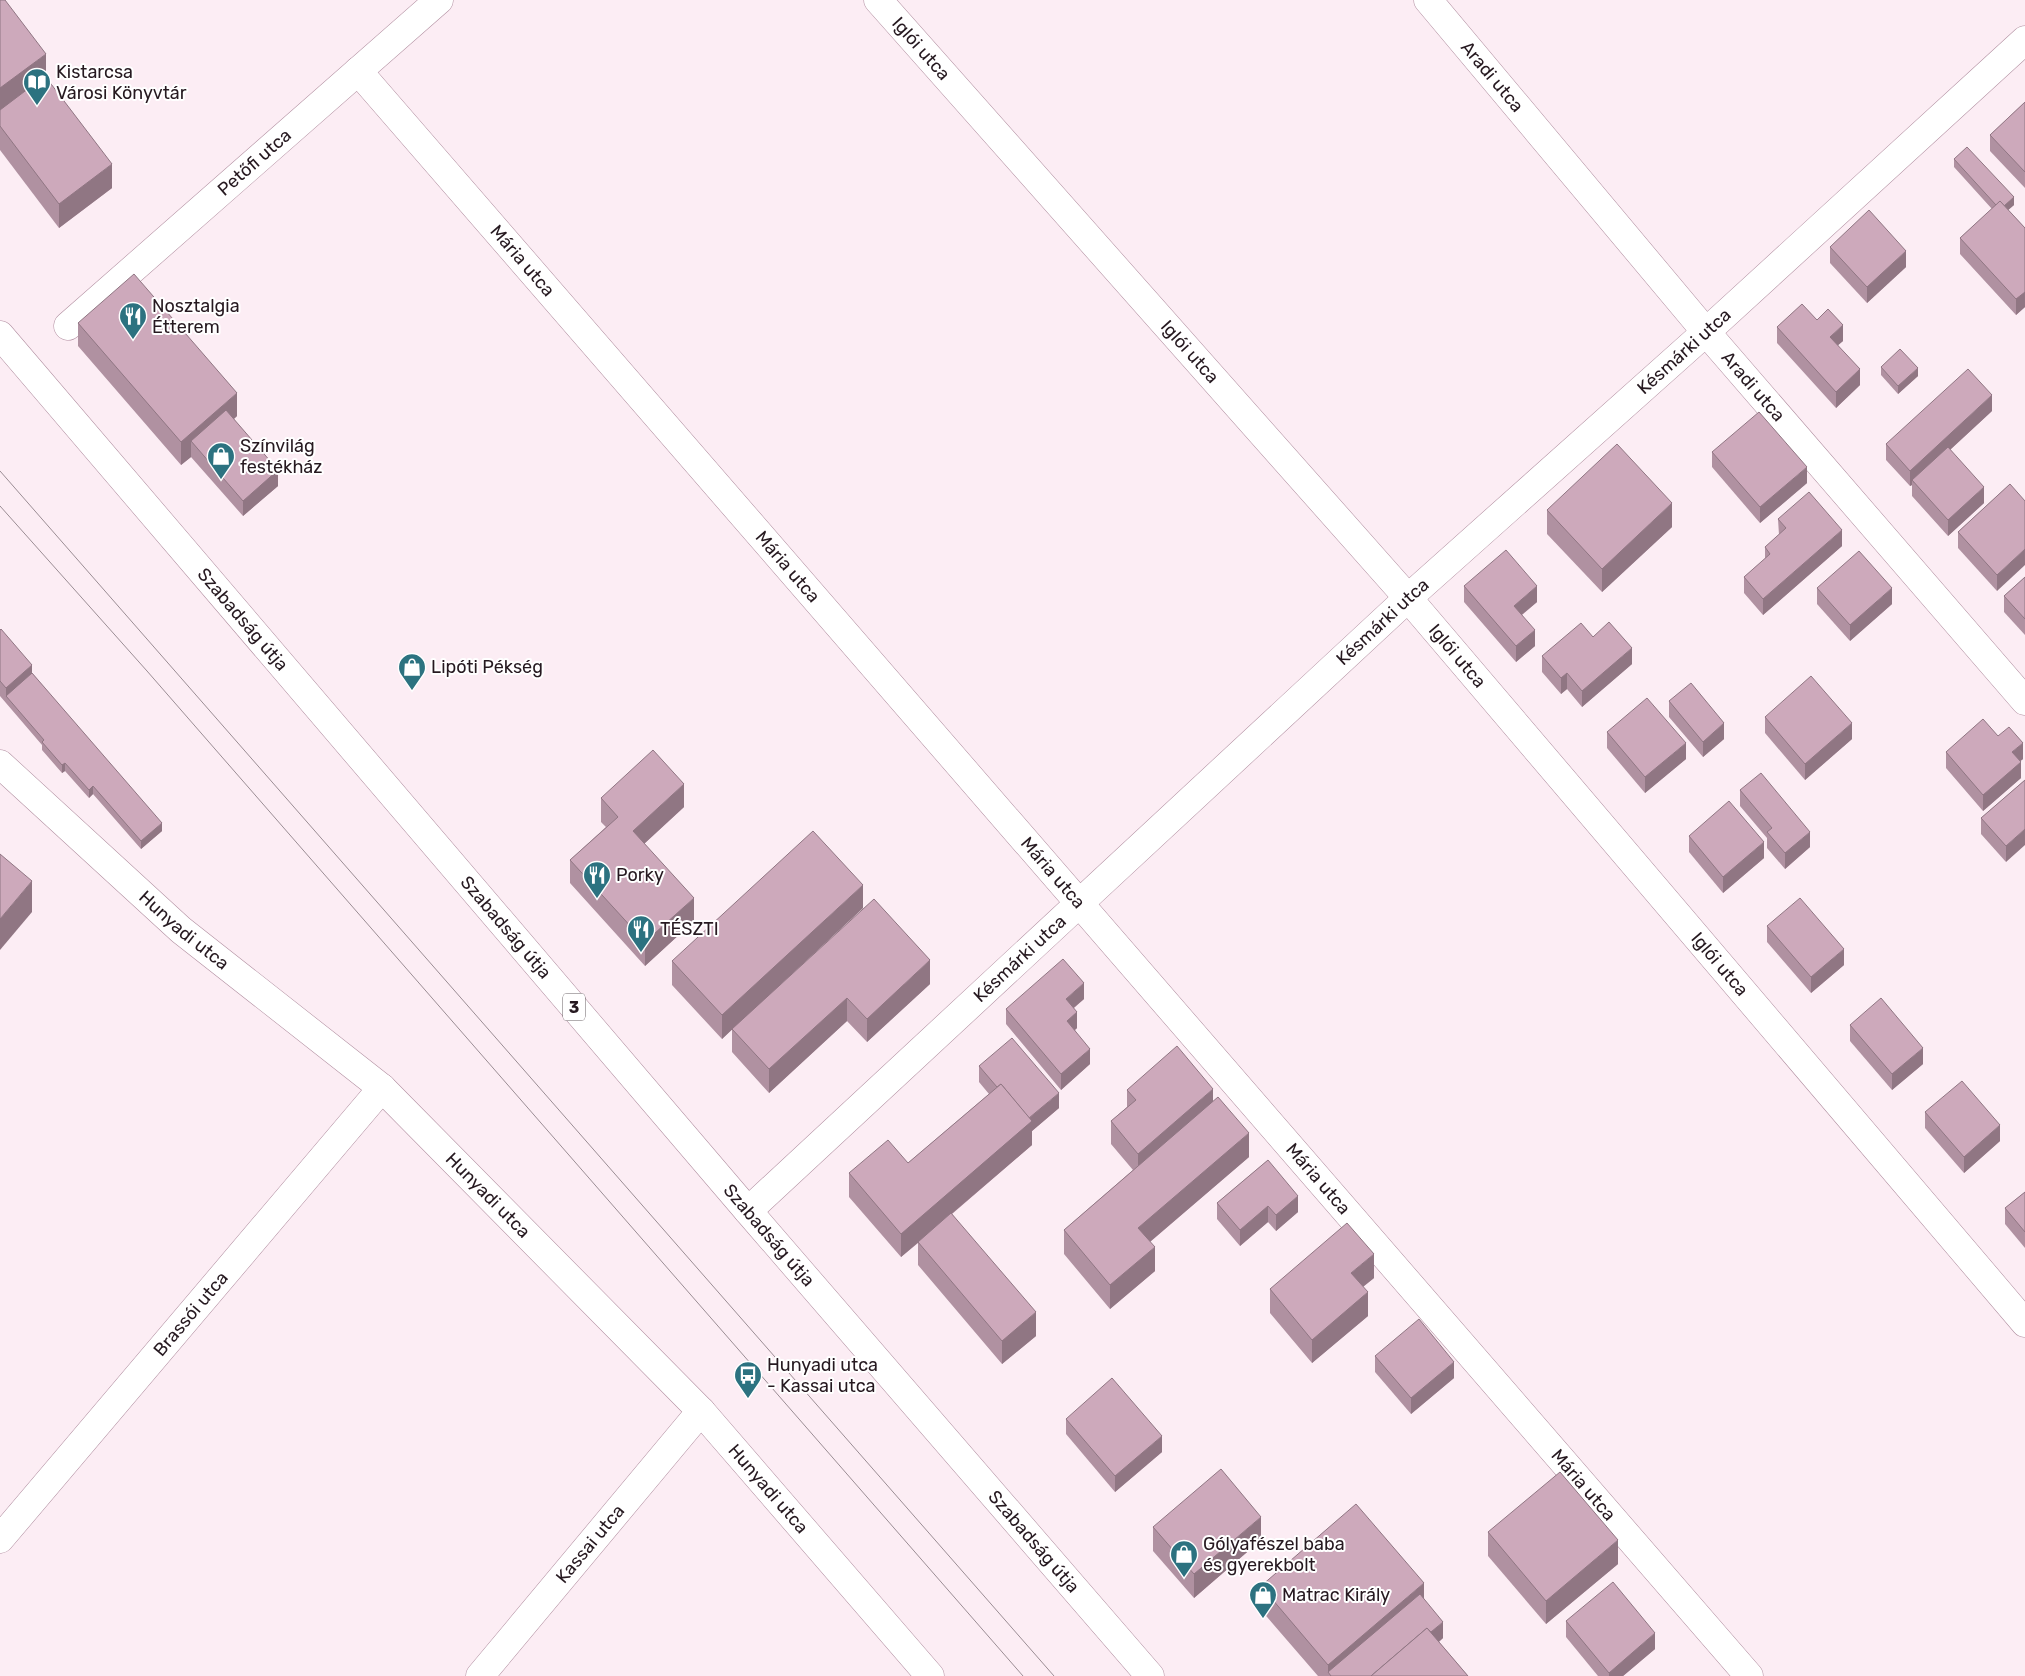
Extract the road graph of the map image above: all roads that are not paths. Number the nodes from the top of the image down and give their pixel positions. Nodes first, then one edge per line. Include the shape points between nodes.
1 (440, 0) edge
2 (878, 0) edge
3 (1428, 0) edge
4 (2025, 40) edge
5 (358, 70) junction
6 (68, 326) dead end
7 (1706, 332) junction
8 (0, 335) edge
9 (1408, 598) junction
10 (2025, 701) edge
11 (4, 779) edge
12 (1079, 905) junction
13 (382, 1088) junction
14 (748, 1212) junction
15 (2025, 1322) edge
16 (701, 1411) junction
17 (0, 1539) edge
18 (480, 1676) edge
19 (930, 1676) edge
20 (1150, 1676) edge
21 (1749, 1676) edge

1 - 5 street, Petőfi utca
2 - 9 street, Iglói utca
3 - 7 street, Aradi utca
4 - 7 street, Késmárki utca
5 - 6 street, Petőfi utca
5 - 12 street, Mária utca
7 - 9 street, Késmárki utca
7 - 10 street, Aradi utca
8 - 14 street, Szabadság útja / 3
9 - 12 street, Késmárki utca
9 - 15 street, Iglói utca
11 - 13 street, Hunyadi utca via 181,930
12 - 14 street, Késmárki utca
12 - 21 street, Mária utca
13 - 16 street, Hunyadi utca
13 - 17 street, Brassói utca
14 - 20 street, Szabadság útja / 3
16 - 18 street, Kassai utca
16 - 19 street, Hunyadi utca

